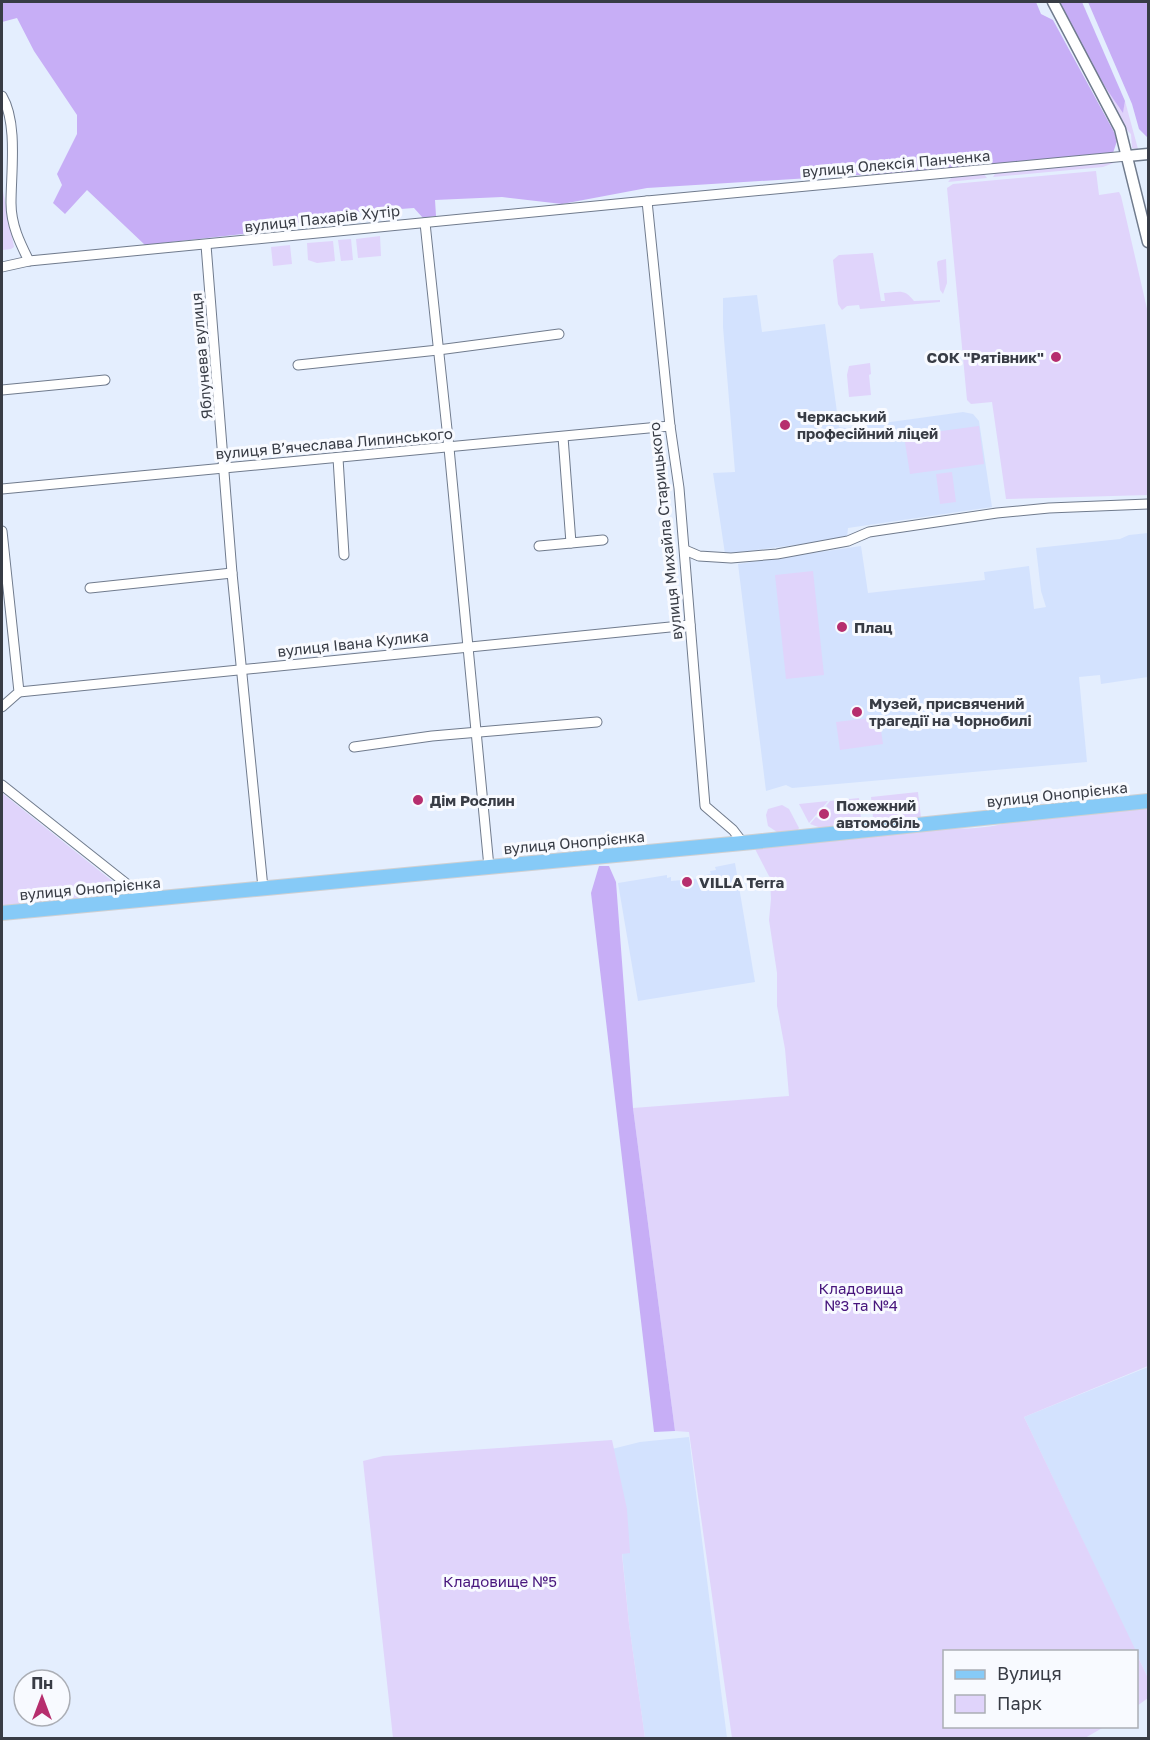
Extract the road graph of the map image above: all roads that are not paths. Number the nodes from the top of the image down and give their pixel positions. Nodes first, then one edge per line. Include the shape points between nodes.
1 (1053, 2) edge
2 (2, 96) edge
3 (1149, 154) edge
4 (1127, 156) junction
5 (647, 201) junction
6 (425, 223) junction
7 (1149, 242) edge
8 (206, 244) junction
9 (29, 261) junction
10 (2, 267) edge
11 (559, 334) dead end
12 (438, 350) junction
13 (298, 365) dead end
14 (105, 380) dead end
15 (2, 390) edge
16 (670, 426) junction
17 (563, 437) junction
18 (449, 448) junction
19 (338, 458) junction
20 (225, 467) junction
21 (2, 489) edge
22 (1149, 504) edge
23 (2, 531) edge
24 (603, 540) dead end
25 (571, 543) junction
26 (538, 546) dead end
27 (685, 550) junction
28 (344, 555) dead end
29 (232, 573) junction
30 (90, 588) dead end
31 (690, 625) junction
32 (469, 646) junction
33 (241, 669) junction
34 (19, 692) junction
35 (2, 707) edge
36 (597, 722) dead end
37 (476, 732) junction
38 (354, 747) dead end
39 (2, 785) edge
40 (1149, 801) edge
41 (743, 843) junction
42 (489, 867) junction
43 (263, 888) junction
44 (147, 900) junction
45 (2, 913) edge

1 - 4 street via 1120,129
2 - 9 street via 8,107 14,225
3 - 4 street, вулиця Олексія Панченка
4 - 5 street, вулиця Олексія Панченка
4 - 7 street
5 - 6 street, вулиця Пахарів Хутір
5 - 16 street, вулиця Михайла Старицького
6 - 8 street, вулиця Пахарів Хутір
6 - 12 street
8 - 9 street, вулиця Пахарів Хутір
8 - 20 street, Яблунева вулиця
9 - 10 street, вулиця Пахарів Хутір
11 - 12 street
12 - 13 street
12 - 18 street
14 - 15 street
16 - 17 street, вулиця Вʼячеслава Липинського
16 - 27 street, вулиця Михайла Старицького
17 - 18 street, вулиця Вʼячеслава Липинського
17 - 25 street
18 - 19 street, вулиця Вʼячеслава Липинського
18 - 32 street
19 - 20 street, вулиця Вʼячеслава Липинського
19 - 28 street
20 - 21 street, вулиця Вʼячеслава Липинського
20 - 29 street, Яблунева вулиця
22 - 27 street via 997,513 869,532 849,541 777,554 707,557
23 - 34 street
24 - 25 street
25 - 26 street
27 - 31 street, вулиця Михайла Старицького
29 - 30 street
29 - 33 street, Яблунева вулиця
31 - 32 street, вулиця Івана Кулика
31 - 41 street, вулиця Михайла Старицького via 705,806
32 - 33 street, вулиця Івана Кулика
32 - 37 street
33 - 34 street, вулиця Івана Кулика
33 - 43 street, Яблунева вулиця
34 - 35 street
36 - 37 street
37 - 38 street
37 - 42 street
39 - 44 street
40 - 41 main road, вулиця Онопрієнка
41 - 42 main road, вулиця Онопрієнка
42 - 43 main road, вулиця Онопрієнка
43 - 44 main road, вулиця Онопрієнка
44 - 45 main road, вулиця Онопрієнка

